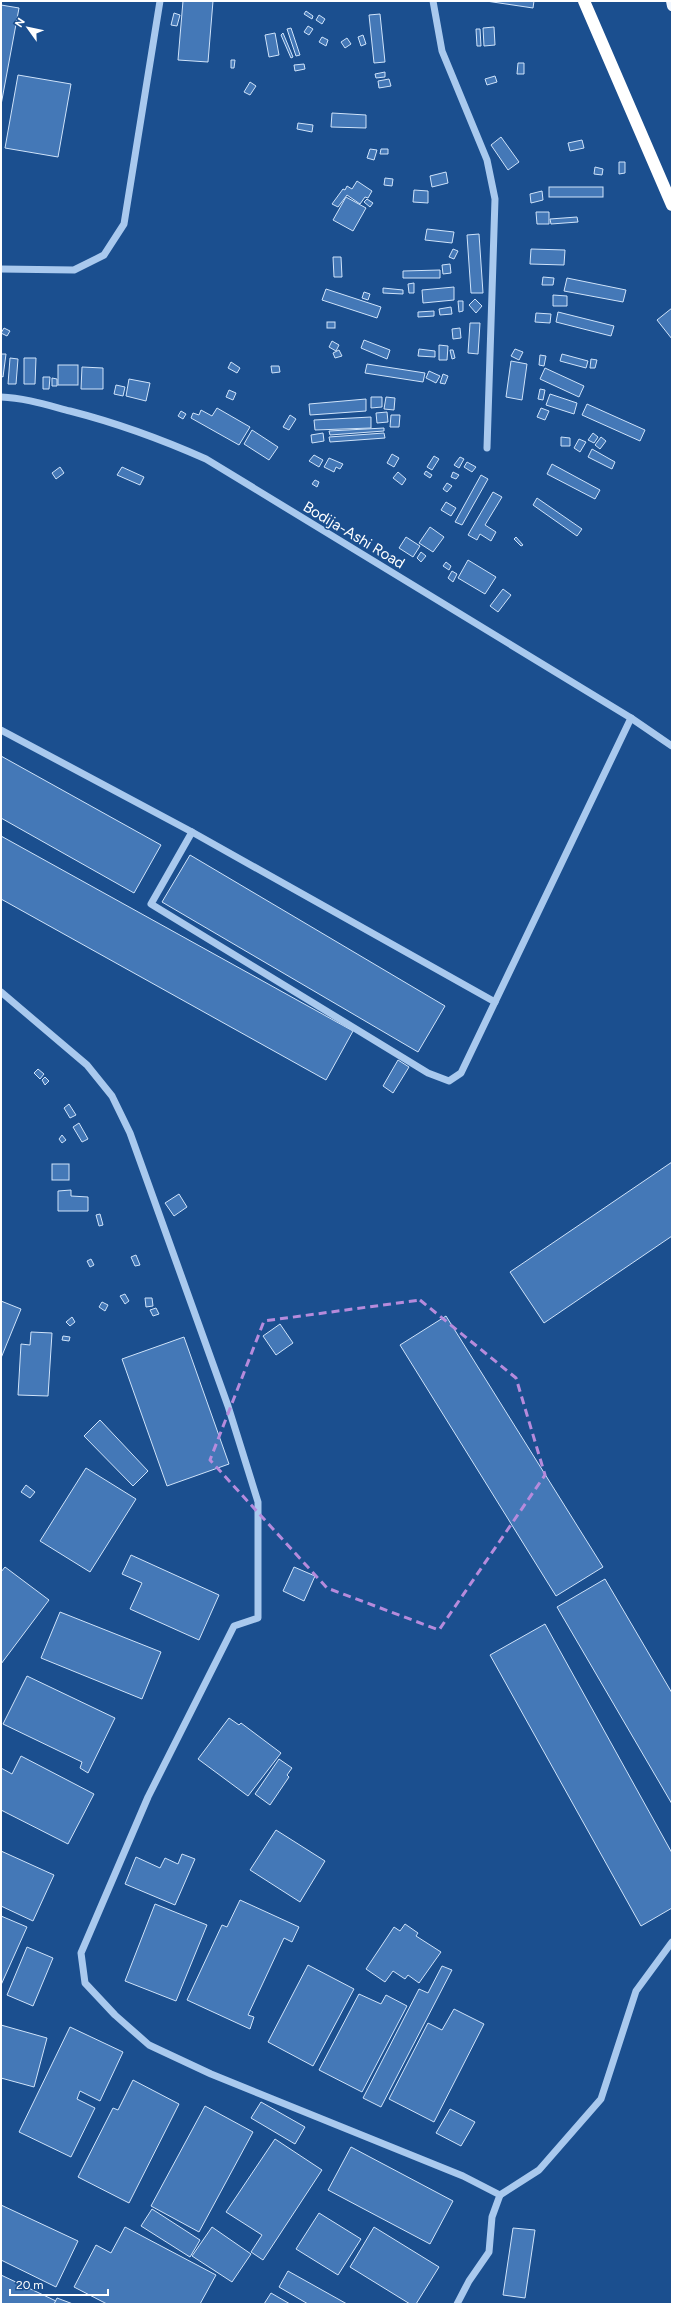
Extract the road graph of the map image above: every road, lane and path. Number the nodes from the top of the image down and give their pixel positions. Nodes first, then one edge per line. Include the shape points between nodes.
1 (160, 1) edge
2 (433, 1) edge
3 (584, 1) edge
4 (671, 1) edge
5 (672, 6) edge
6 (672, 205) edge
7 (1, 268) edge
8 (1, 397) edge
9 (487, 448) dead end
10 (631, 718) junction
11 (1, 730) edge
12 (672, 746) edge
13 (192, 832) junction
14 (1, 992) edge
15 (496, 1002) junction
16 (672, 1942) edge
17 (500, 2195) junction
18 (457, 2304) edge

1 - 7 street via 124,224 104,255 74,270
2 - 9 street via 442,51 488,160 495,198
3 - 6 highway
4 - 5 main road
8 - 10 street, Bodija-Ashi Road via 22,398 108,421 158,438 206,459
10 - 12 street, Bodija-Ashi Road
10 - 15 street
11 - 13 street
13 - 15 street
13 - 15 street via 151,904 428,1073 449,1081 461,1073
14 - 17 street via 87,1065 112,1096 148,1180 228,1406 258,1502 258,1618 234,1626 148,1797 81,1953 86,1983 115,2015 149,2045 211,2074 462,2176
16 - 17 street via 636,1991 601,2099 539,2170
17 - 18 street via 492,2217 489,2252

